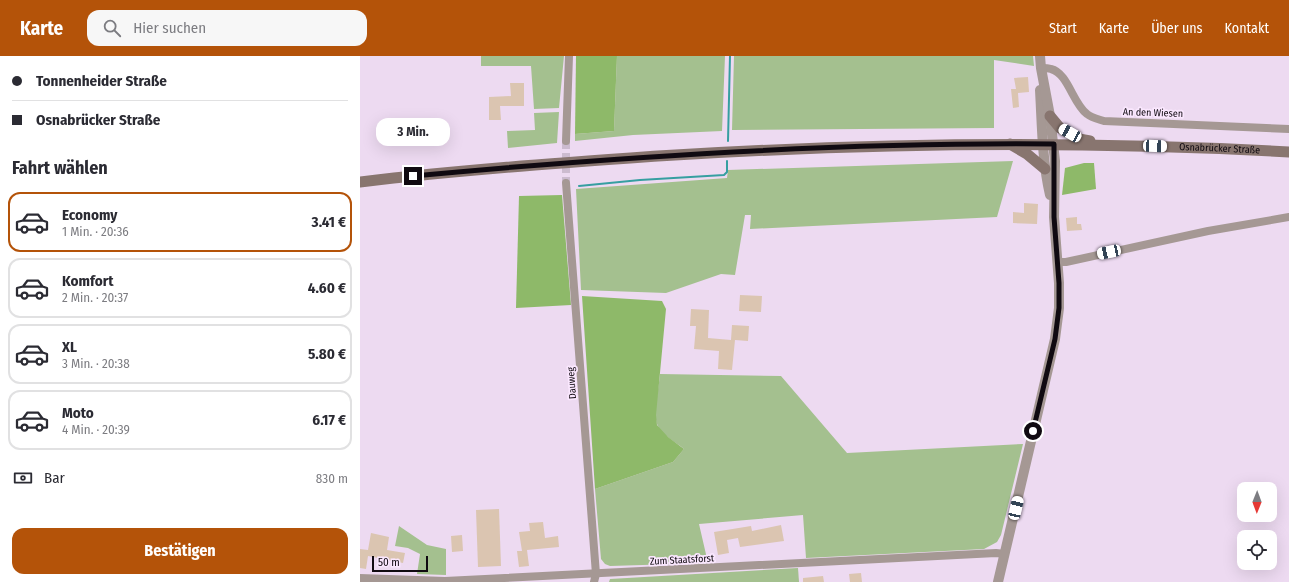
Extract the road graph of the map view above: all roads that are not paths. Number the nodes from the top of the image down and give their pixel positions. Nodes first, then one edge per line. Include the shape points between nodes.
1 (569, 56) edge
2 (1040, 56) edge
3 (1041, 68) junction
4 (1050, 116) junction
5 (1289, 129) edge
6 (566, 141) tunnel mouth
7 (1009, 144) junction
8 (1042, 144) junction
9 (1054, 144) junction
10 (1102, 145) junction
11 (1289, 152) edge
12 (1045, 169) junction
13 (360, 182) edge
14 (566, 183) tunnel mouth
15 (1054, 217) junction
16 (1289, 217) edge
17 (1058, 262) junction
18 (1005, 554) junction
19 (360, 578) edge
20 (595, 578) edge
21 (998, 582) edge

1 - 6 street
2 - 3 street
3 - 4 street
3 - 5 street, An den Wiesen via 1058,72 1086,114 1104,121
3 - 8 street
4 - 9 street
4 - 10 main road via 1060,128
7 - 8 main road, Osnabrücker Straße
7 - 12 main road via 1027,154
7 - 13 main road, Osnabrücker Straße via 766,150 556,163
8 - 9 main road, Osnabrücker Straße
8 - 12 street
9 - 10 main road, Osnabrücker Straße
9 - 15 street
10 - 11 main road, Osnabrücker Straße
12 - 15 street
14 - 20 street, Dauweg
15 - 17 street
16 - 17 street
17 - 18 street via 1059,308 1055,339
18 - 20 street, Zum Staatsforst
18 - 21 street
19 - 20 street, Zum Staatsforst via 445,581

